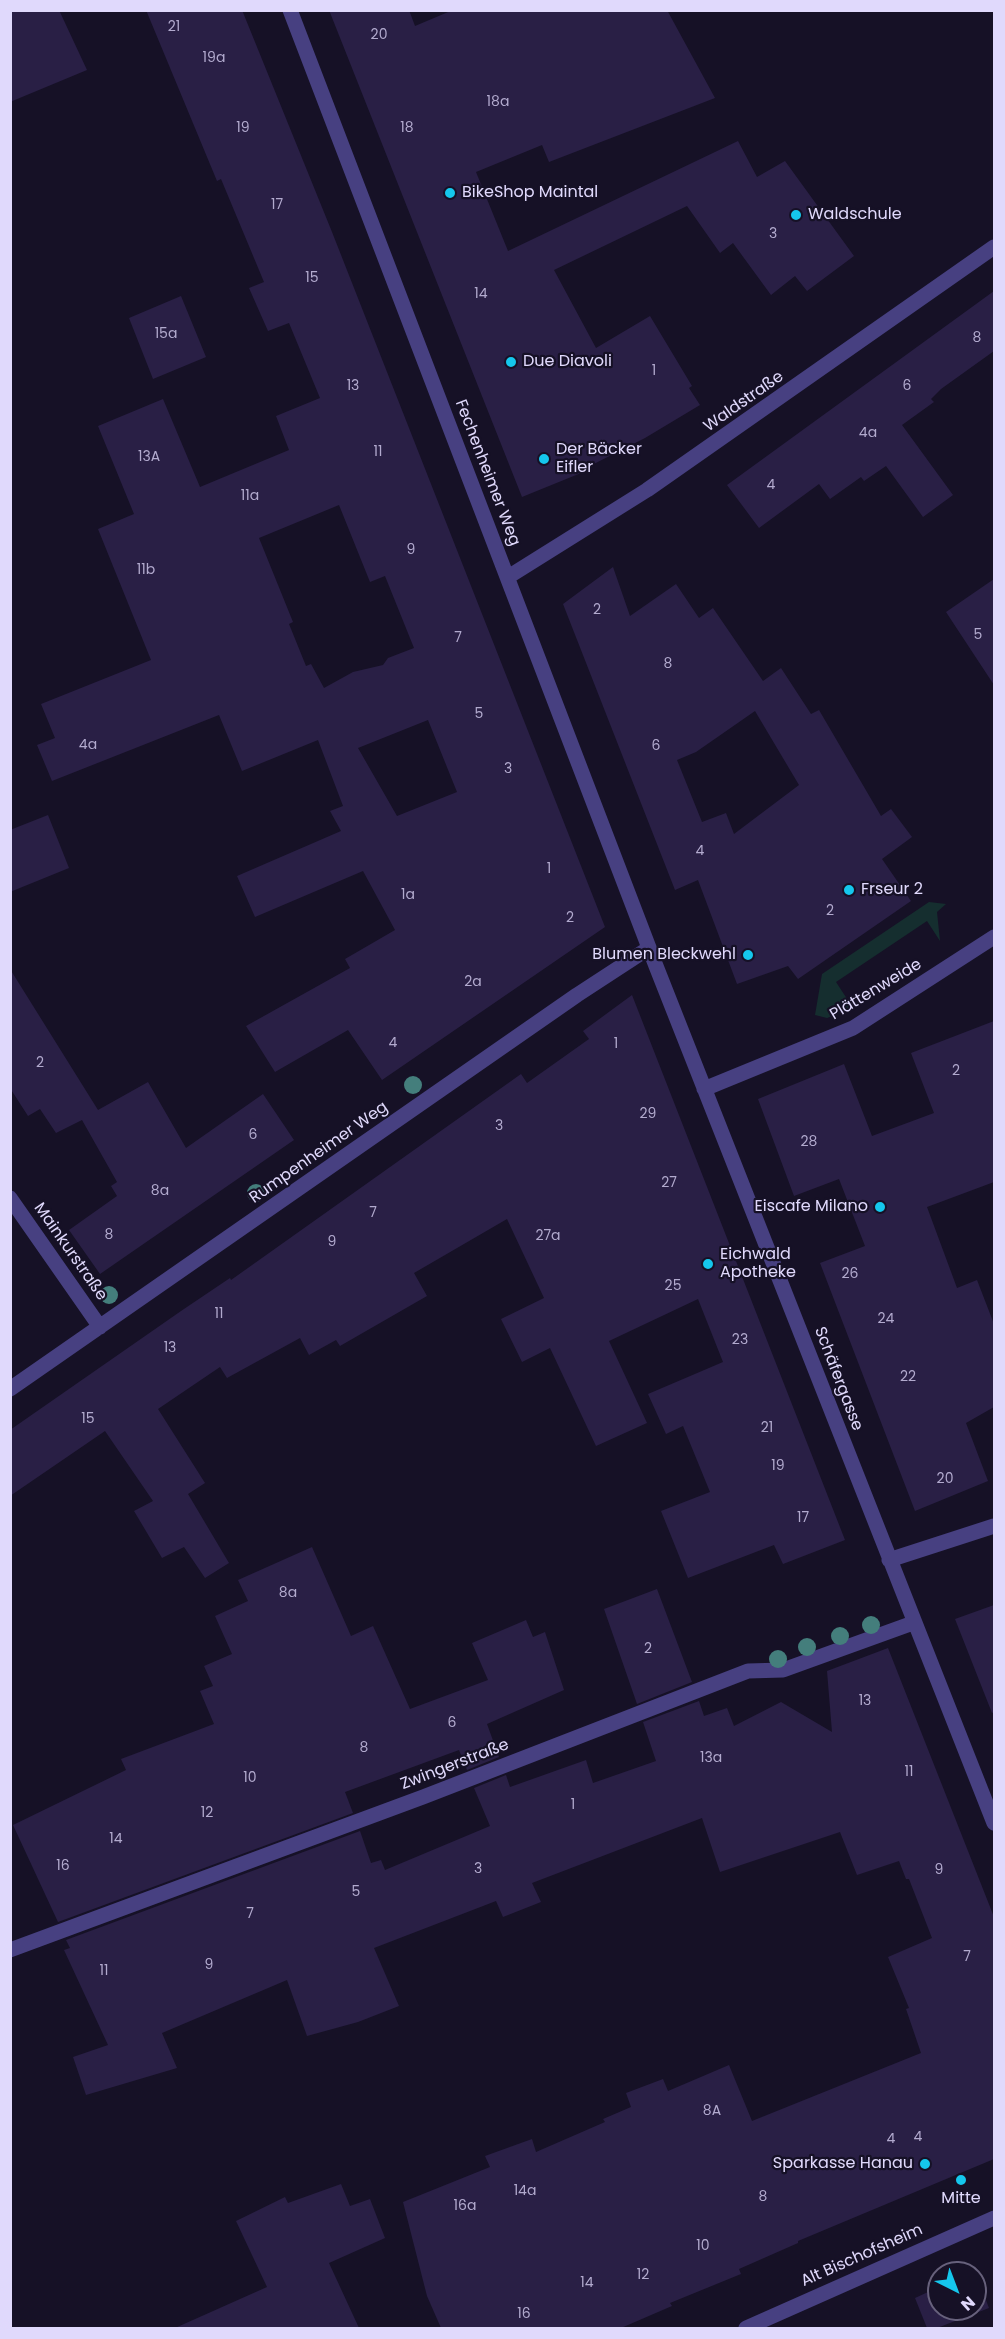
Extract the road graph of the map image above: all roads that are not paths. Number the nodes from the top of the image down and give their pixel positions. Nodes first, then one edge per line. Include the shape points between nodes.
1 (290, 10) edge
2 (994, 247) edge
3 (508, 578) junction
4 (994, 937) edge
5 (649, 948) junction
6 (704, 1089) junction
7 (10, 1198) edge
8 (100, 1327) junction
9 (10, 1389) edge
10 (994, 1526) edge
11 (889, 1560) junction
12 (914, 1623) junction
13 (994, 1823) edge
14 (10, 1950) edge
15 (994, 2218) edge
16 (746, 2328) edge

1 - 3 street, Fechenheimer Weg
2 - 3 street, Waldstraße via 647,490
3 - 5 street, Fechenheimer Weg
4 - 6 street, Plättenweide via 853,1028
5 - 6 street, Schäfergasse
5 - 8 street, Rumpenheimer Weg
6 - 11 street, Schäfergasse
7 - 8 street, Mainkurstraße
8 - 9 street, Rumpenheimer Weg
10 - 11 street
11 - 12 street, Schäfergasse
12 - 13 street, Schäfergasse
12 - 14 street, Zwingerstraße via 783,1670 748,1671
15 - 16 street, Alt Bischofsheim

